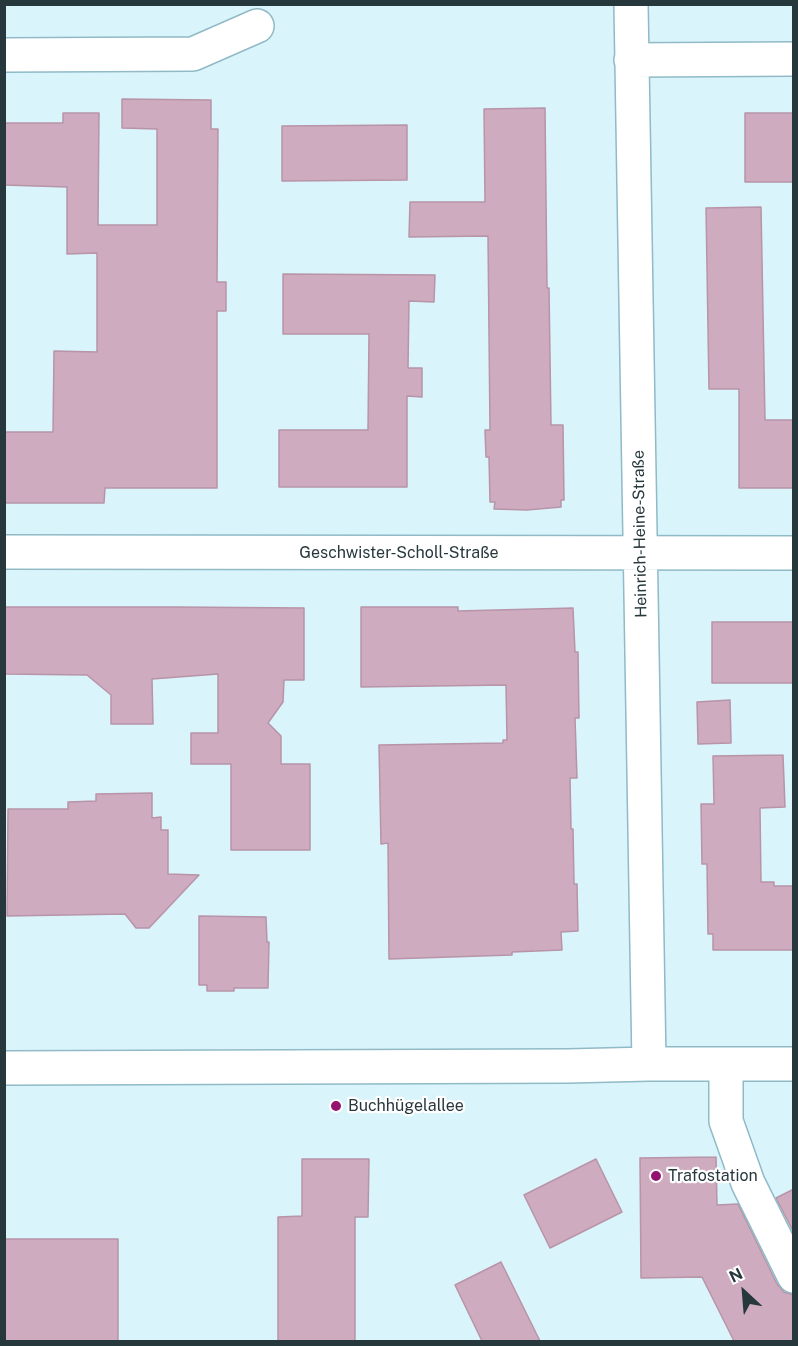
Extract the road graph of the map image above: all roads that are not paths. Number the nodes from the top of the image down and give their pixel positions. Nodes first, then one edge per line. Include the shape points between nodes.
1 (631, 4) edge
2 (257, 26) dead end
3 (4, 55) edge
4 (794, 59) edge
5 (631, 60) junction
6 (4, 552) edge
7 (640, 553) junction
8 (794, 553) edge
9 (649, 1064) junction
10 (726, 1064) junction
11 (794, 1064) edge
12 (4, 1068) edge
13 (794, 1276) edge

1 - 5 street, Heinrich-Heine-Straße
2 - 3 street via 193,54
4 - 5 street
5 - 7 street, Heinrich-Heine-Straße
6 - 7 street, Geschwister-Scholl-Straße
7 - 8 street, Geschwister-Scholl-Straße
7 - 9 street, Heinrich-Heine-Straße
9 - 10 street
9 - 12 street
10 - 11 street
10 - 13 street via 726,1121 748,1183

